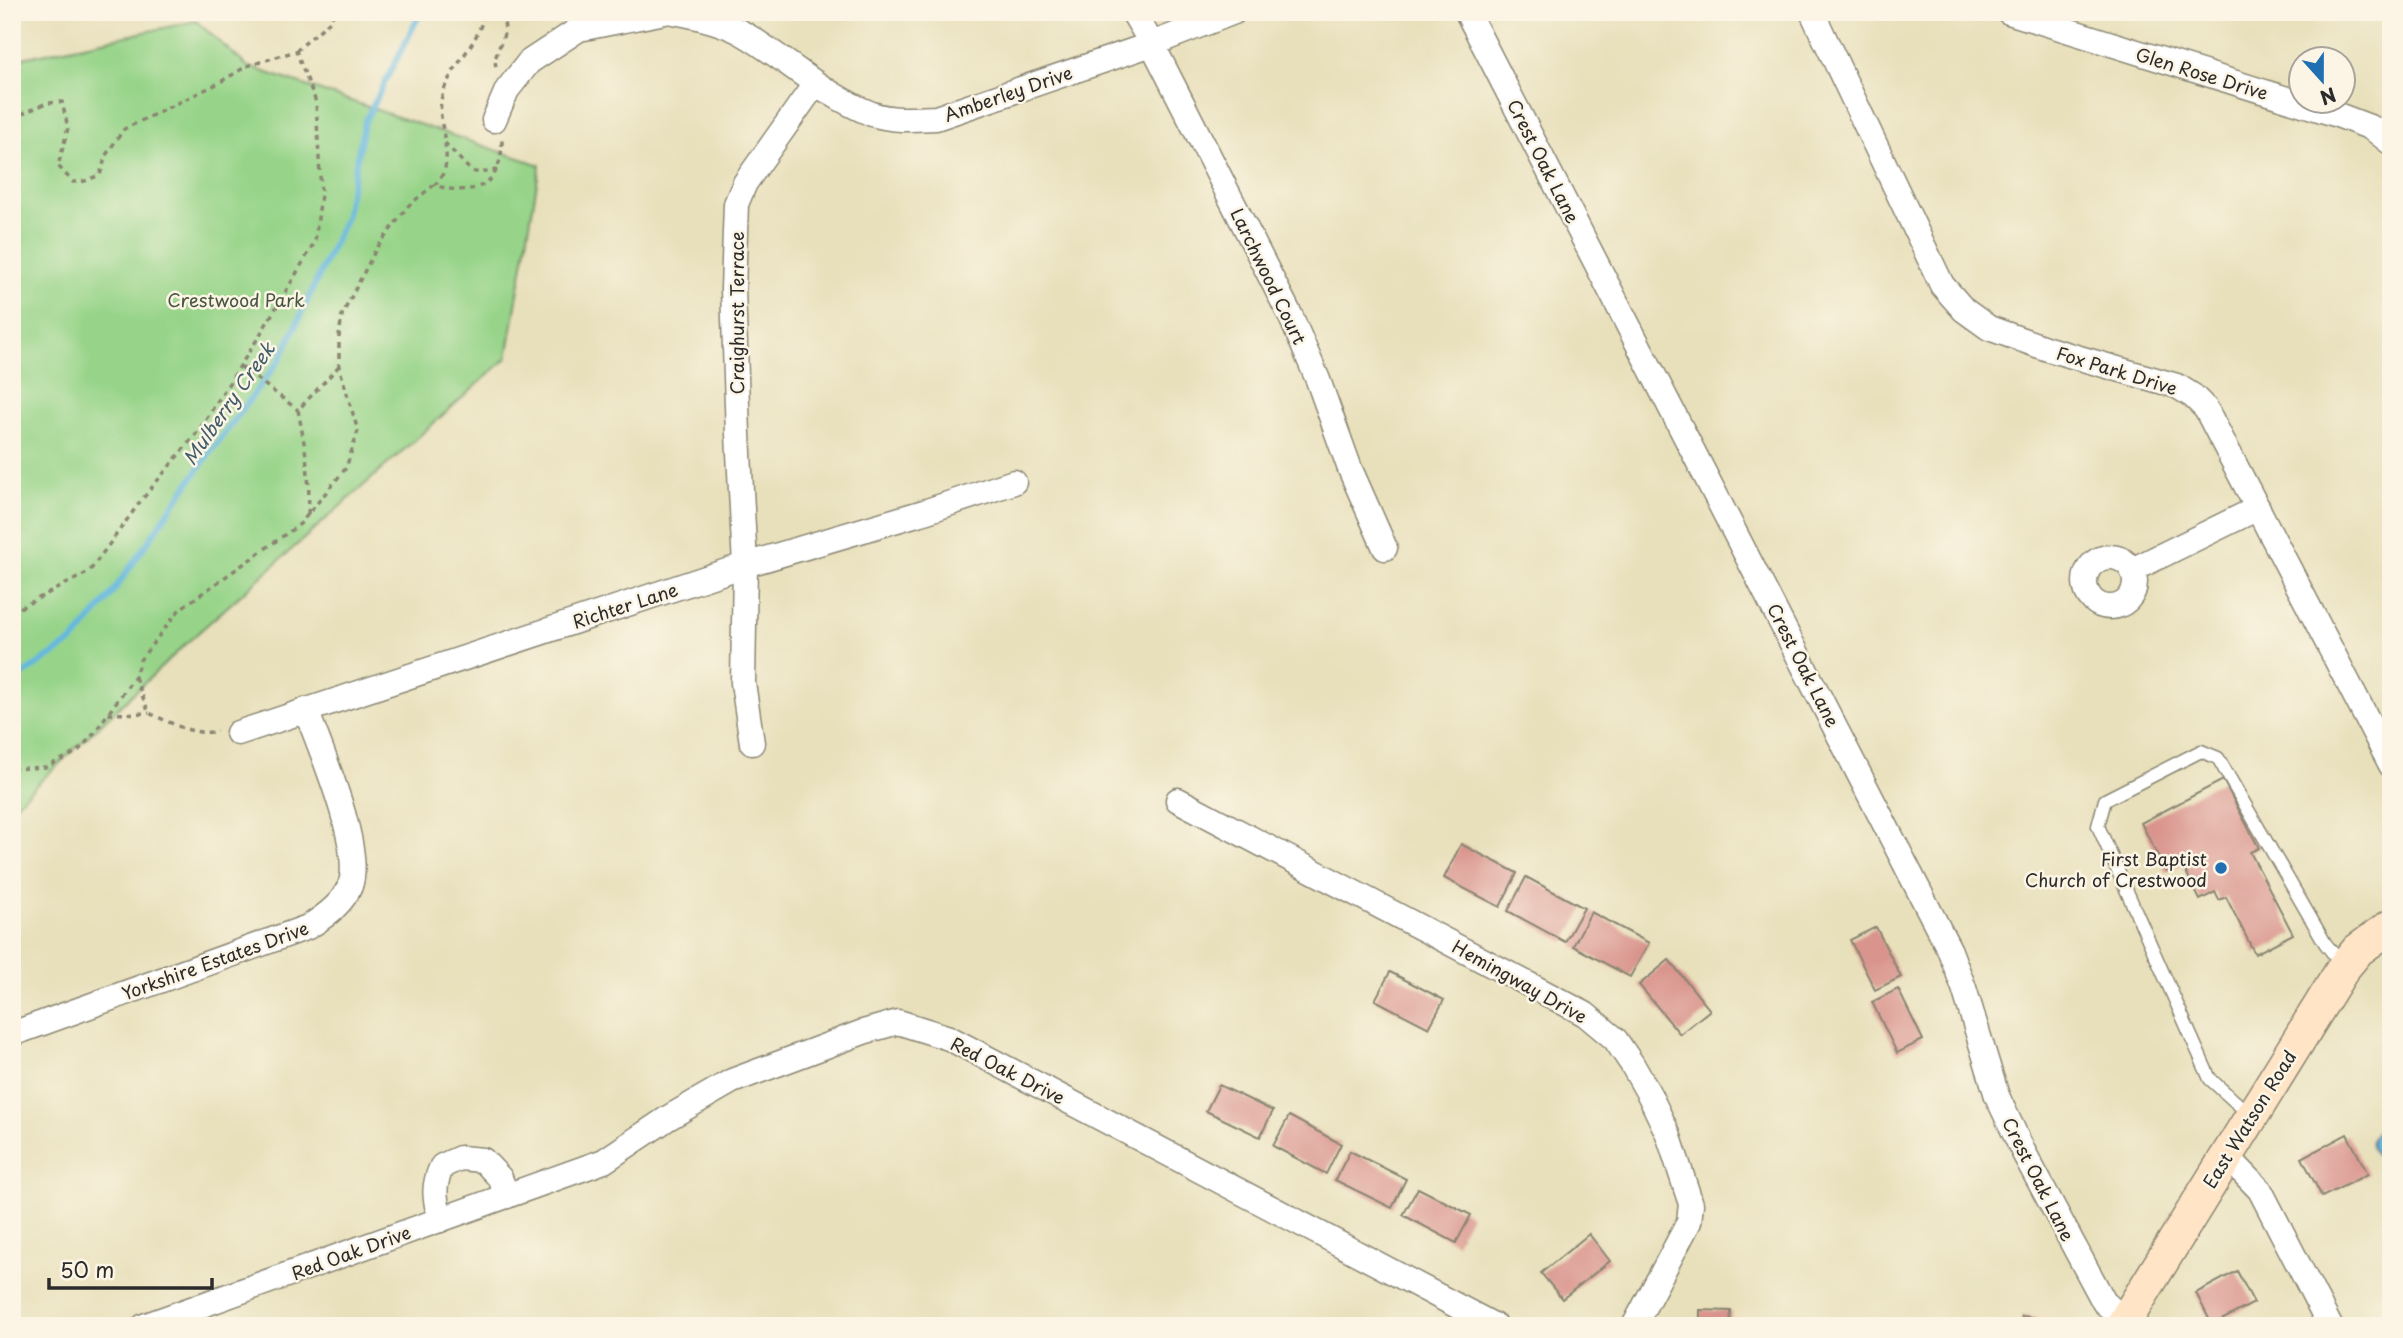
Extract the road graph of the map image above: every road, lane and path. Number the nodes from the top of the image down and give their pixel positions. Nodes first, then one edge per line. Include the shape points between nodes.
1 (335, 12) edge
2 (484, 12) edge
3 (496, 12) edge
4 (665, 12) edge
5 (673, 12) edge
6 (1133, 12) edge
7 (1234, 12) edge
8 (1467, 12) edge
9 (1812, 12) edge
10 (2009, 12) edge
11 (1152, 44) junction
12 (296, 51) junction
13 (815, 84) junction
14 (507, 90) junction
15 (12, 118) edge
16 (494, 120) joint
17 (445, 143) junction
18 (2391, 143) edge
19 (497, 170) junction
20 (434, 186) junction
21 (240, 366) junction
22 (339, 366) junction
23 (298, 411) junction
24 (1014, 482) dead end
25 (2259, 508) junction
26 (308, 516) junction
27 (1385, 548) dead end
28 (745, 565) junction
29 (2132, 570) dead end
30 (12, 612) edge
31 (135, 676) junction
32 (306, 710) junction
33 (149, 713) junction
34 (108, 714) junction
35 (238, 733) joint
36 (751, 743) dead end
37 (2391, 765) edge
38 (12, 769) edge
39 (1178, 800) dead end
40 (2391, 926) edge
41 (2344, 967) junction
42 (12, 1034) edge
43 (2251, 1115) junction
44 (2226, 1155) junction
45 (507, 1196) junction
46 (440, 1220) junction
47 (2123, 1324) edge
48 (144, 1326) edge
49 (1495, 1326) edge
50 (1634, 1326) edge
51 (2330, 1326) edge

1 - 12 path
2 - 17 path via 481,27 447,81 441,105
3 - 14 path via 505,29 495,64
4 - 14 street via 579,29 529,62
5 - 13 street, Amberley Drive via 743,33
6 - 11 street, Larchwood Court
7 - 11 street, Amberley Drive
8 - 47 street, Crest Oak Lane via 1950,951 1997,1096 2023,1151 2104,1301
9 - 25 street, Fox Park Drive via 1942,285 1964,310 1989,328 2177,386 2193,396 2206,409
10 - 18 street, Glen Rose Drive via 2335,114 2372,128
11 - 13 street, Amberley Drive via 936,118 904,120 873,114
11 - 27 street, Larchwood Court via 1291,317
12 - 15 path via 247,66 124,129 106,155 100,175 86,181 73,182 58,166 68,128 62,102 47,103
12 - 21 path via 316,102 321,194 315,242
13 - 28 street, Craighurst Terrace via 750,176 736,204 733,289
14 - 16 street
16 - 19 path via 503,141
17 - 19 path via 471,170
17 - 20 path via 442,180
19 - 20 path via 475,190
20 - 22 path via 409,205 376,249 342,315
21 - 23 path
21 - 30 path via 199,430 89,572
22 - 23 path
22 - 26 path via 358,431 346,468
23 - 26 path via 308,457
24 - 28 street, Richter Lane
25 - 29 street
25 - 37 street, Fox Park Drive
26 - 31 path via 180,609 140,660
28 - 32 street, Richter Lane
28 - 36 street, Craighurst Terrace via 743,683
31 - 33 path
31 - 34 path
32 - 35 street, Richter Lane
32 - 42 street, Yorkshire Estates Drive via 345,820 352,856 351,885 343,898 308,927
33 - 34 path
33 - 35 path via 207,734 232,727
34 - 38 path via 77,752 47,767
39 - 50 street, Hemingway Drive via 1585,1014 1615,1039 1668,1134 1690,1204 1689,1222
40 - 41 street, East Watson Road via 2358,950
41 - 43 street, East Watson Road
41 - 43 lane via 2325,943 2218,758 2202,751 2105,800 2098,825 2210,1079
43 - 44 street, East Watson Road
44 - 47 street, East Watson Road
44 - 51 street via 2260,1190
45 - 46 street, Red Oak Drive
45 - 46 street via 500,1178 483,1160 460,1158 442,1166 435,1181
45 - 49 street, Red Oak Drive via 604,1161 732,1081 898,1022 949,1038
46 - 48 street, Red Oak Drive

